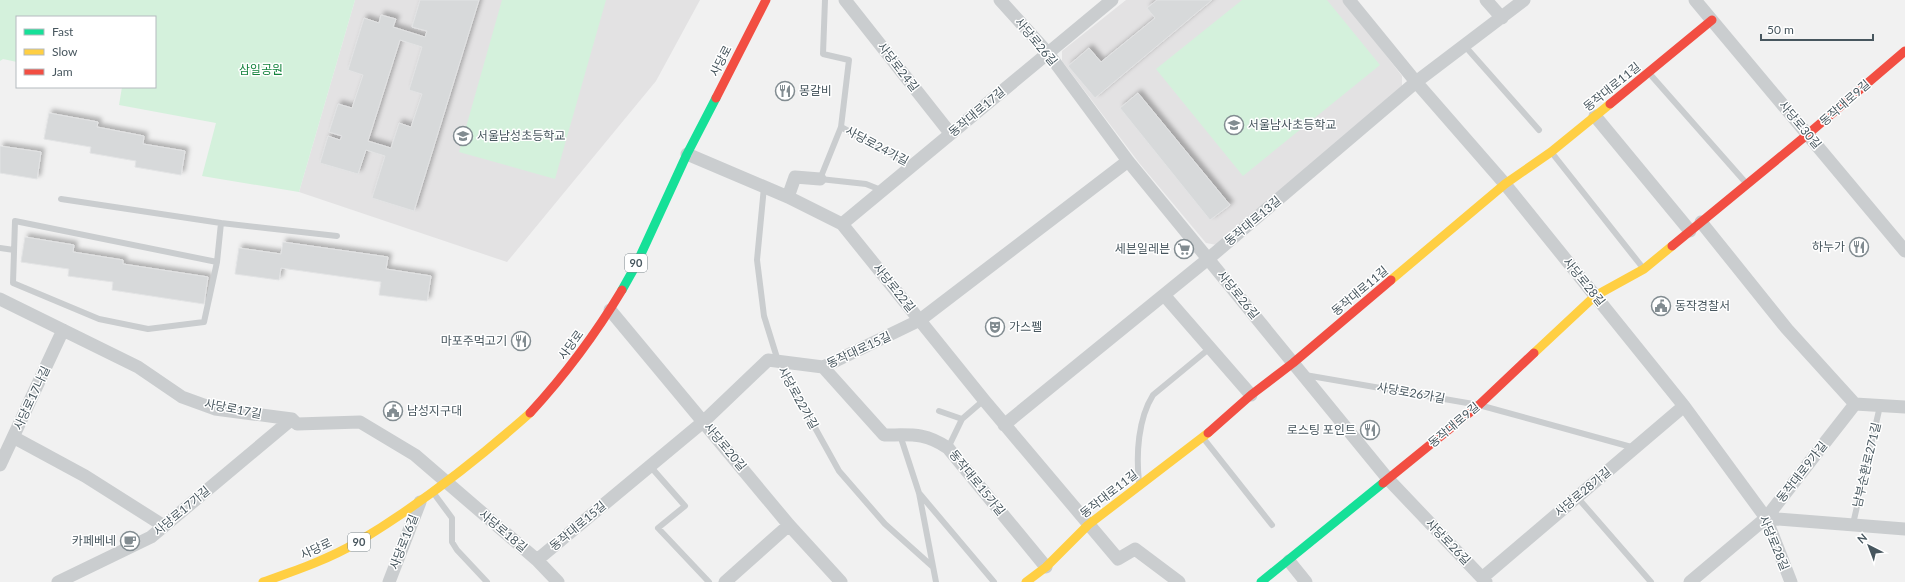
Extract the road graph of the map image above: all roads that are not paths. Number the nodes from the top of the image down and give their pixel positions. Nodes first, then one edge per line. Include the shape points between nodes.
1 (766, 0) edge
2 (825, 0) edge
3 (845, 0) edge
4 (1000, 0) edge
5 (1112, 0) edge
6 (1350, 0) edge
7 (1486, 0) edge
8 (1524, 0) edge
9 (1695, 0) edge
10 (1502, 18) junction
11 (1712, 20) junction
12 (1464, 45) junction
13 (1905, 51) edge
14 (1048, 53) junction
15 (1649, 72) junction
16 (1416, 82) junction
17 (1595, 116) junction
18 (841, 127) junction
19 (1539, 130) dead end
20 (950, 133) junction
21 (1808, 134) junction
22 (1551, 152) junction
23 (687, 154) junction
24 (1128, 161) junction
25 (913, 166) junction
26 (820, 179) junction
27 (1505, 184) junction
28 (1747, 185) junction
29 (764, 187) junction
30 (881, 190) junction
31 (788, 197) junction
32 (61, 199) dead end
33 (1701, 222) junction
34 (221, 223) junction
35 (842, 224) junction
36 (1690, 231) junction
37 (337, 236) dead end
38 (0, 248) edge
39 (14, 250) junction
40 (1905, 251) edge
41 (1208, 259) junction
42 (217, 262) junction
43 (1644, 269) junction
44 (1164, 295) junction
45 (1595, 296) junction
46 (0, 299) edge
47 (610, 310) junction
48 (920, 320) junction
49 (63, 330) junction
50 (1210, 348) junction
51 (778, 361) junction
52 (1293, 363) junction
53 (823, 367) junction
54 (1303, 375) junction
55 (1251, 395) junction
56 (984, 400) junction
57 (1479, 404) junction
58 (1855, 404) junction
59 (1684, 406) junction
60 (1880, 406) junction
61 (1905, 407) edge
62 (939, 411) dead end
63 (962, 418) junction
64 (292, 419) junction
65 (703, 422) junction
66 (1004, 425) junction
67 (900, 435) junction
68 (13, 437) junction
69 (1203, 438) junction
70 (948, 448) junction
71 (1635, 448) junction
72 (0, 466) edge
73 (650, 466) junction
74 (1388, 479) junction
75 (446, 483) junction
76 (1140, 486) junction
77 (433, 492) junction
78 (919, 493) junction
79 (1577, 497) junction
80 (420, 501) junction
81 (1766, 518) junction
82 (1853, 524) junction
83 (790, 525) junction
84 (1088, 525) junction
85 (1272, 525) dead end
86 (164, 526) junction
87 (1905, 529) edge
88 (537, 560) junction
89 (1289, 561) junction
90 (933, 567) junction
91 (1046, 567) junction
92 (1484, 580) edge
93 (1028, 581) edge
94 (58, 582) edge
95 (263, 582) edge
96 (389, 582) edge
97 (487, 582) edge
98 (558, 582) edge
99 (709, 582) edge
100 (725, 582) edge
101 (841, 582) edge
102 (936, 582) edge
103 (994, 582) edge
104 (1179, 582) edge
105 (1261, 582) edge
106 (1306, 582) edge
107 (1651, 582) edge
108 (1690, 582) edge
109 (1790, 582) edge

1 - 23 street, 사당로 / 90
2 - 18 lane, 사당로24가길 via 823,54 849,60
3 - 20 street, 사당로24길
4 - 14 street, 사당로26길
5 - 14 street, 동작대로17길
6 - 16 street, 사당로28길
7 - 10 street
8 - 10 street, 동작대로13길
9 - 11 street, 사당로30길
10 - 12 street, 동작대로13길
11 - 15 street, 동작대로11길
11 - 21 street, 사당로30길
12 - 16 street, 동작대로13길
12 - 19 lane
13 - 21 street, 동작대로9길
14 - 20 street, 동작대로17길
14 - 24 street, 사당로26길
15 - 17 street, 동작대로11길
15 - 28 lane
16 - 27 street, 사당로28길
16 - 41 street, 동작대로13길
17 - 22 street, 동작대로11길
17 - 36 street
18 - 25 lane, 사당로24가길
18 - 26 lane, 사당로24가길
20 - 25 street, 동작대로17길
21 - 28 street, 동작대로9길
21 - 40 street, 사당로30길
22 - 27 street, 동작대로11길
22 - 43 lane
23 - 29 street, 사당로22길
23 - 47 street, 사당로 / 90 via 636,265
24 - 41 street, 사당로26길
24 - 48 street, 동작대로15길
25 - 30 street, 동작대로17길
26 - 30 lane via 866,184
26 - 31 street via 795,177
27 - 45 street, 사당로28길
27 - 52 street, 동작대로11길
28 - 33 street, 동작대로9길
29 - 31 street, 사당로22길
29 - 51 lane, 사당로22가길 via 756,260 764,316
30 - 35 street, 동작대로17길
31 - 35 street, 사당로22길
32 - 34 lane
33 - 36 street, 동작대로9길
33 - 58 street via 1787,329
34 - 37 lane
34 - 42 lane
35 - 48 street, 사당로22길
36 - 43 street, 동작대로9길
38 - 39 lane
39 - 42 lane via 15,221
39 - 42 lane via 14,283 99,319 148,329 204,322
41 - 44 street, 동작대로13길
41 - 52 street, 사당로26길
43 - 45 street, 동작대로9길
44 - 50 street
44 - 66 street, 동작대로13길
45 - 57 street, 동작대로9길
45 - 59 street, 사당로28길
46 - 49 street, 사당로17길
47 - 65 street, 사당로20길
47 - 75 street, 사당로 / 90 via 581,354 529,414
48 - 53 street, 동작대로15길
48 - 56 street, 사당로22길
49 - 64 street, 사당로17길 via 138,367 182,397 215,409
49 - 68 street, 사당로17나길
50 - 55 street
50 - 76 lane via 1153,395 1147,405 1141,432 1138,468
51 - 53 street, 동작대로15길
51 - 65 street, 동작대로15길 via 768,360
51 - 90 lane, 사당로22가길 via 840,472 885,524
52 - 54 street, 사당로26길
52 - 55 street, 동작대로11길
53 - 67 street, 동작대로15가길 via 884,435
54 - 57 lane, 사당로26가길
54 - 74 street, 사당로26길
55 - 69 street, 동작대로11길
56 - 63 lane
56 - 66 street, 사당로22길
57 - 71 lane, 사당로26가길
57 - 74 street, 동작대로9길
58 - 60 street
58 - 81 street, 동작대로9가길
59 - 71 street, 사당로28가길
59 - 81 street, 사당로28길
60 - 61 street
60 - 82 lane, 남부순환로271길
62 - 63 lane
63 - 70 lane
64 - 75 street, 사당로17길 via 297,424 360,422 415,455
64 - 86 street, 사당로17가길
65 - 73 street, 동작대로15길
65 - 83 street, 사당로20길
66 - 84 street, 사당로22길
67 - 70 street, 동작대로15가길 via 915,434 935,439
67 - 78 lane
68 - 72 street, 사당로17나길
68 - 86 street via 85,476
69 - 76 street, 동작대로11길
69 - 85 lane
70 - 91 street, 동작대로15가길
71 - 79 street, 사당로28가길
73 - 88 street, 동작대로15길
73 - 99 lane via 685,506 658,528
74 - 89 street, 동작대로9길
74 - 92 street, 사당로26길
75 - 77 street, 사당로 / 90
75 - 88 street, 사당로18길
76 - 84 street, 동작대로11길
77 - 80 street, 사당로 / 90
77 - 97 lane via 452,518 452,542
78 - 90 lane
78 - 103 lane
79 - 92 street, 사당로28가길
79 - 107 lane
80 - 95 street, 사당로 / 90 via 355,544 304,568
80 - 96 street, 사당로16길
81 - 82 street, 남부순환로271길
81 - 108 street, 동작대로9가길
81 - 109 street, 사당로28길
82 - 87 street, 남부순환로271길
83 - 100 street
83 - 101 street, 사당로20길
84 - 91 street, 동작대로11길
84 - 104 street, 사당로22길 via 1118,558 1135,549
86 - 94 street, 사당로17가길 via 151,537
88 - 98 street, 사당로18길
89 - 105 street, 동작대로9길
89 - 106 street
90 - 102 lane
91 - 93 street, 동작대로11길

